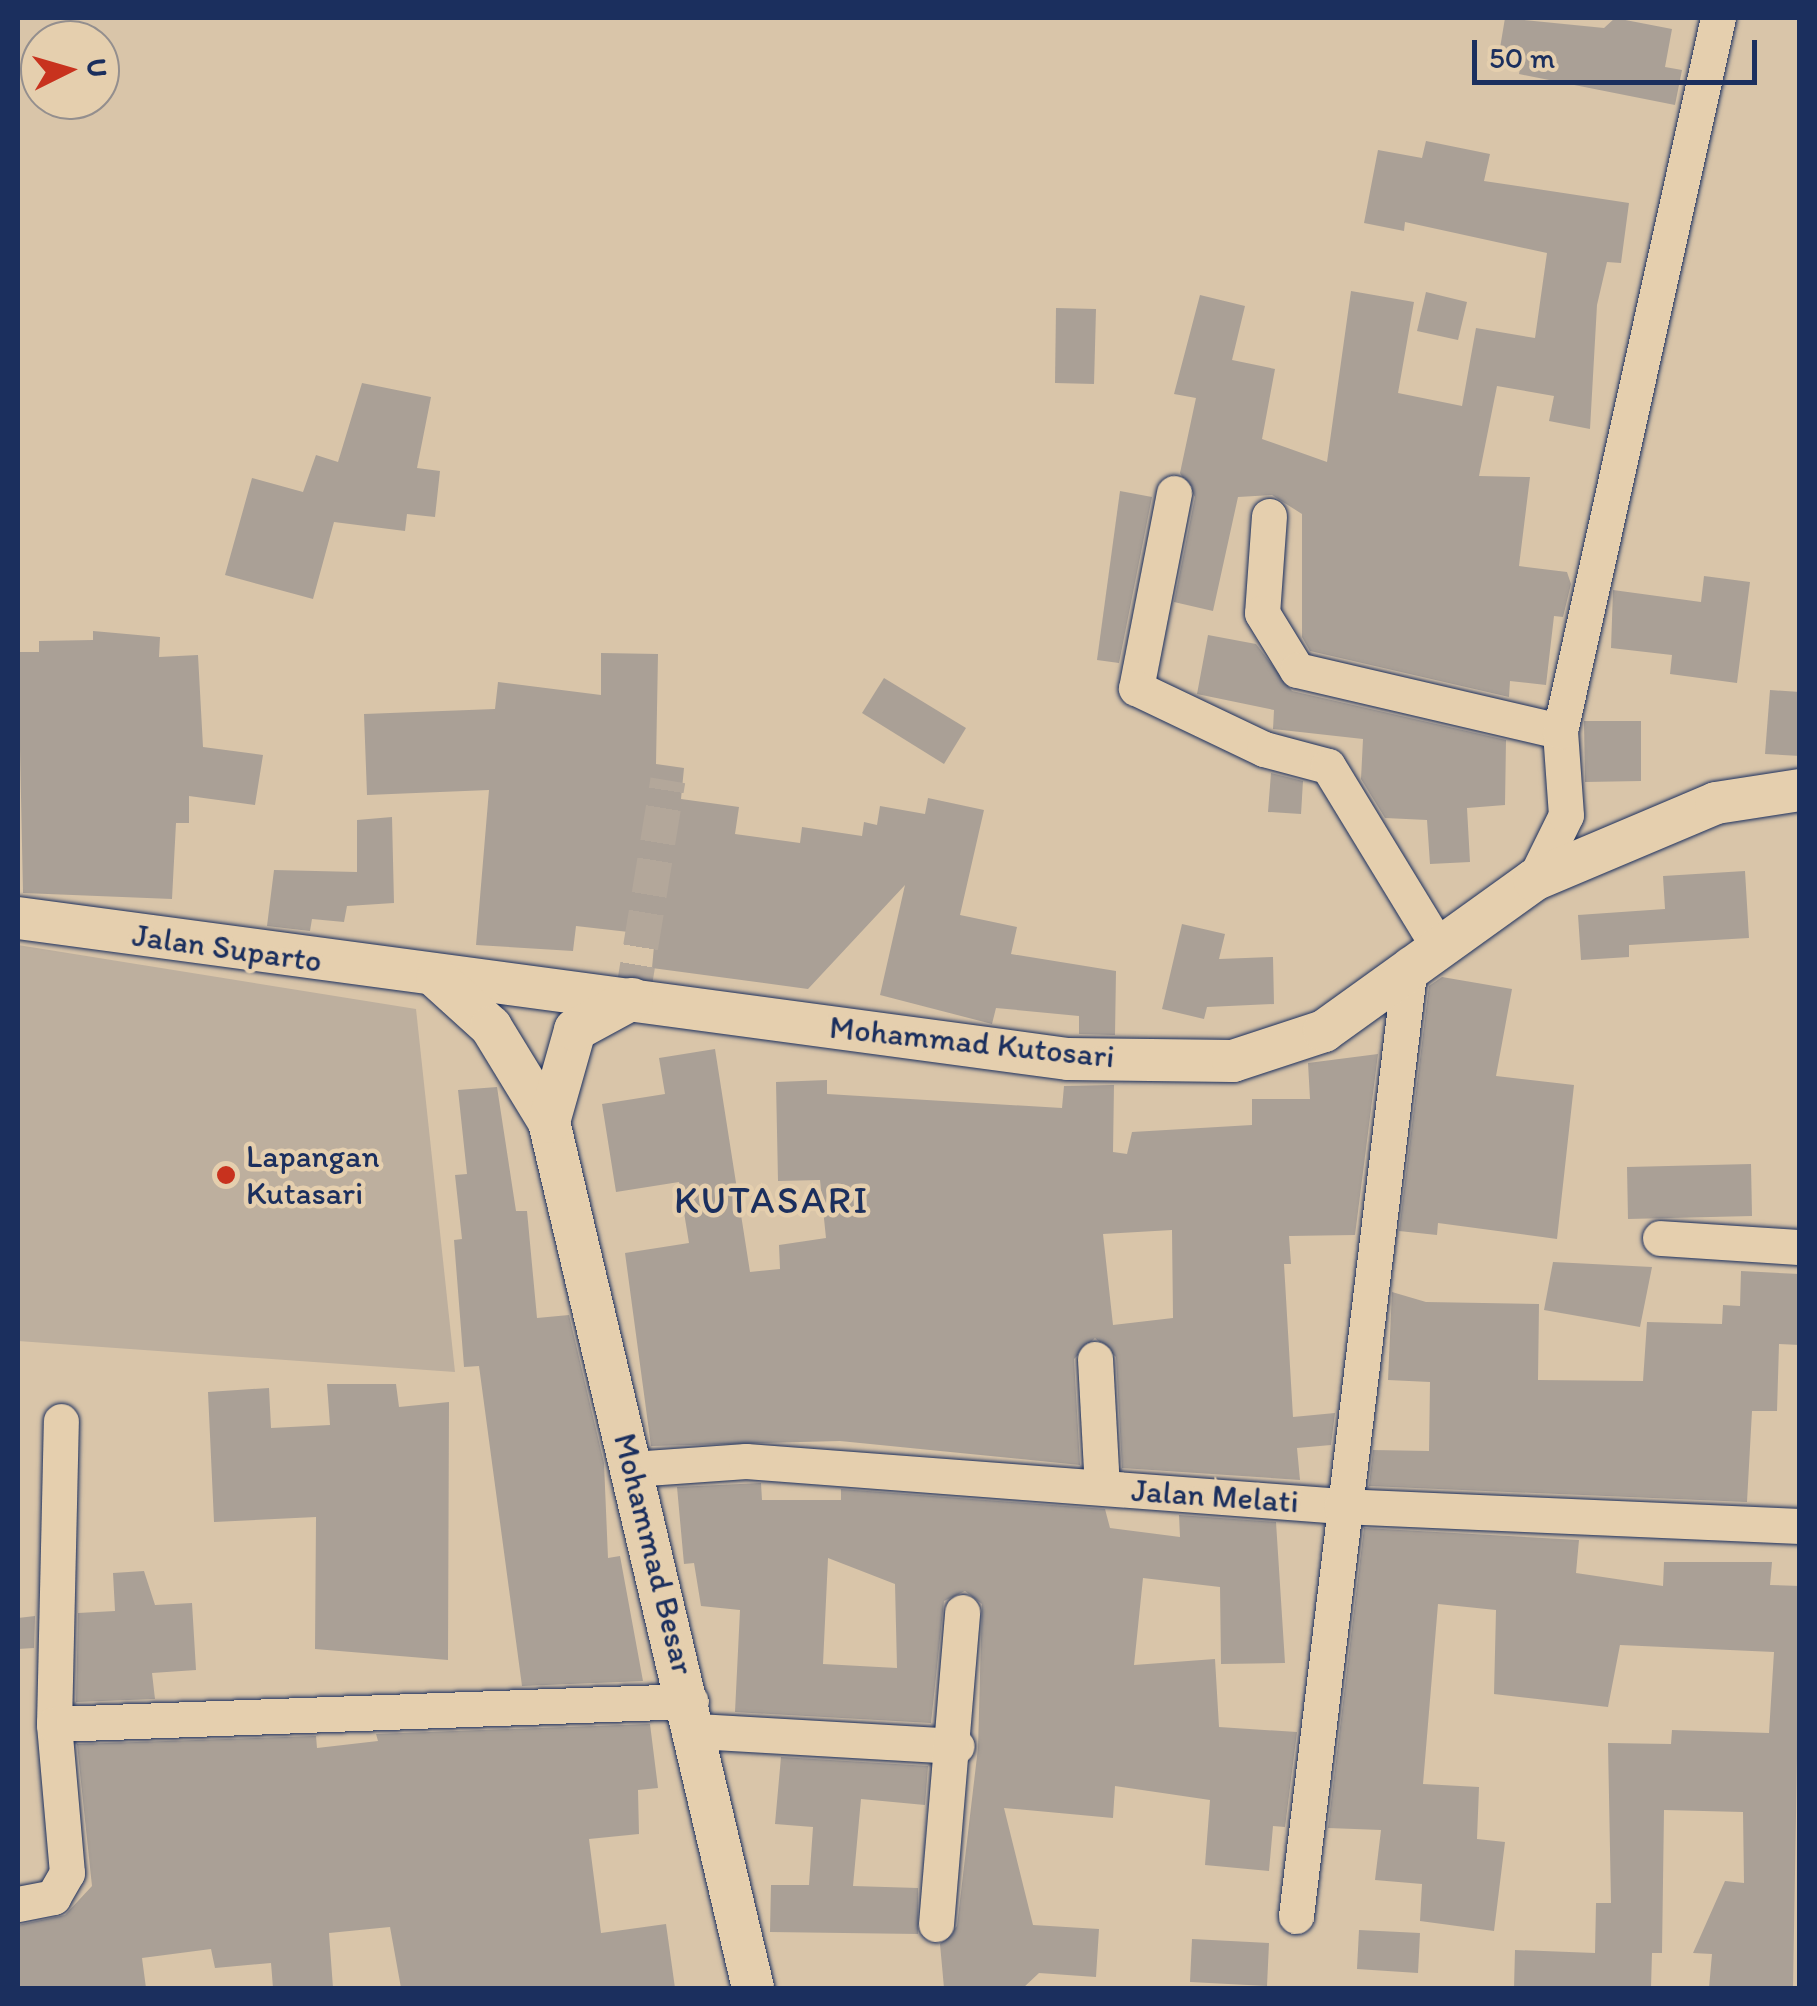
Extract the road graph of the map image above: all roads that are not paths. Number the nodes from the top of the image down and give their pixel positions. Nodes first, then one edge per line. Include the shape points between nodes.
1 (1718, 18) edge
2 (1174, 493) dead end
3 (1269, 516) dead end
4 (1560, 731) junction
5 (1800, 790) edge
6 (1534, 880) junction
7 (18, 918) edge
8 (1424, 955) junction
9 (437, 978) junction
10 (632, 999) junction
11 (549, 1122) junction
12 (1660, 1238) dead end
13 (1800, 1246) edge
14 (1094, 1359) dead end
15 (60, 1420) dead end
16 (632, 1469) junction
17 (1102, 1488) junction
18 (1340, 1506) junction
19 (1800, 1526) edge
20 (962, 1612) dead end
21 (694, 1716) junction
22 (54, 1724) junction
23 (957, 1746) junction
24 (18, 1904) edge
25 (1296, 1916) dead end
26 (936, 1924) dead end
27 (753, 1988) edge

1 - 4 street
2 - 8 street via 1136,688 1264,749 1328,766
3 - 4 street via 1260,603 1297,670
4 - 6 street via 1566,815
5 - 6 street, Mohammad Kutosari via 1716,803
6 - 8 street, Mohammad Kutosari
7 - 9 street, Jalan Suparto
8 - 10 street, Mohammad Kutosari via 1324,1030 1233,1061 1068,1058
8 - 18 street
9 - 10 street, Mohammad Kutosari
9 - 11 street via 491,1028
10 - 11 street via 576,1030
11 - 16 street, Mohammad Besar
12 - 13 street
14 - 17 street
15 - 22 street
16 - 17 street, Jalan Melati via 746,1461
16 - 21 street, Mohammad Besar
17 - 18 street, Jalan Melati
18 - 19 street, Jalan Melati
18 - 25 street
20 - 23 street
21 - 22 street
21 - 23 street
21 - 27 street, Mohammad Besar
22 - 24 street via 67,1873 54,1897
23 - 26 street

